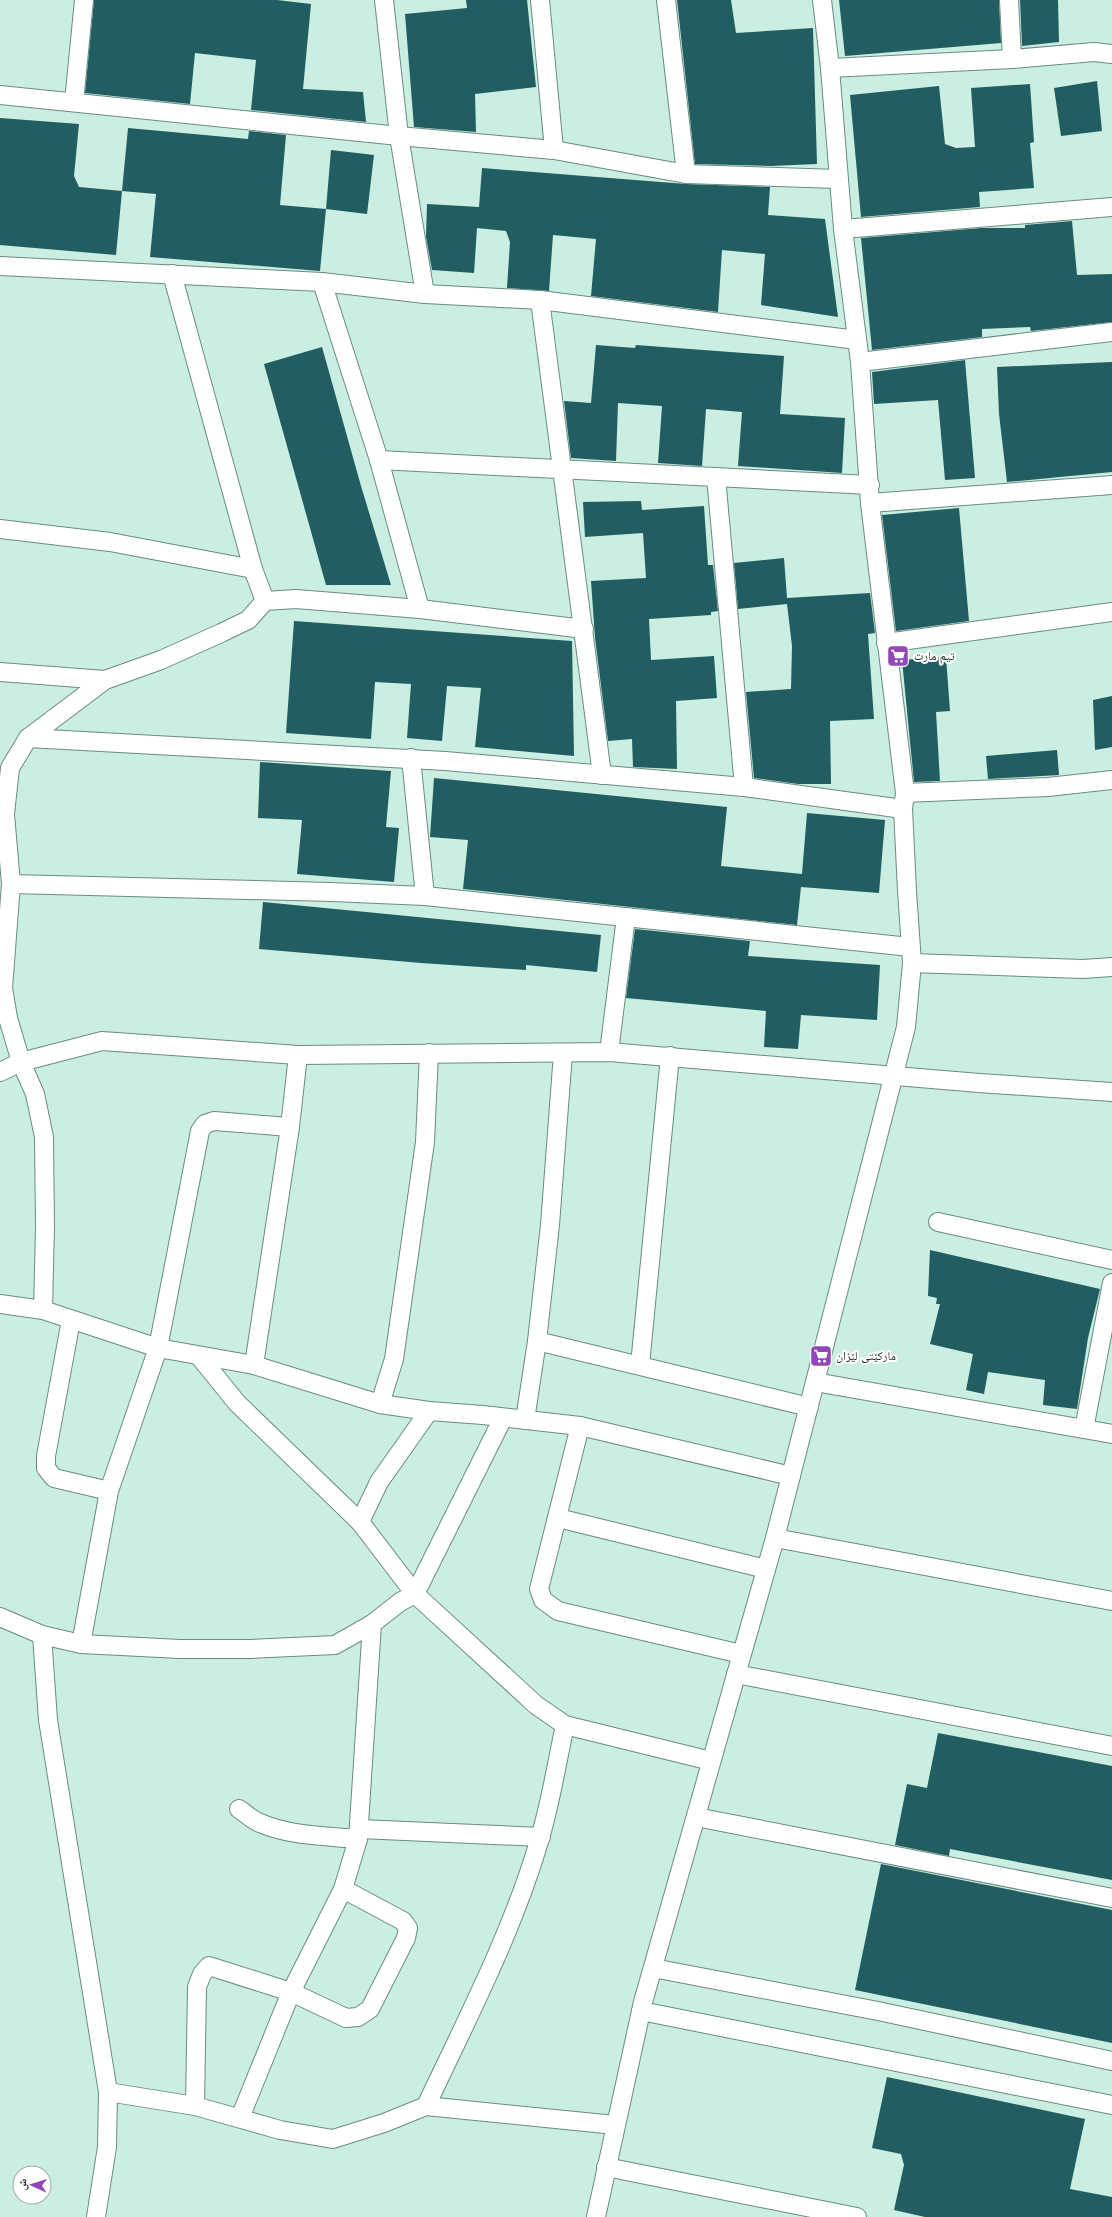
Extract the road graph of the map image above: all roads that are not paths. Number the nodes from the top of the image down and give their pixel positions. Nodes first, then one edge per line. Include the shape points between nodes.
1 (84, 0) edge
2 (384, 0) edge
3 (540, 0) edge
4 (666, 0) edge
5 (822, 0) edge
6 (1009, 0) edge
7 (1112, 54) edge
8 (1012, 60) junction
9 (830, 68) junction
10 (0, 95) edge
11 (74, 102) junction
12 (400, 136) junction
13 (554, 150) junction
14 (686, 174) junction
15 (838, 179) junction
16 (1112, 207) edge
17 (843, 229) junction
18 (0, 266) edge
19 (172, 274) junction
20 (322, 282) junction
21 (425, 294) junction
22 (540, 300) junction
23 (1112, 332) edge
24 (857, 340) junction
25 (860, 362) junction
26 (379, 460) junction
27 (562, 470) junction
28 (716, 477) junction
29 (870, 485) junction
30 (1112, 485) edge
31 (870, 503) junction
32 (0, 529) edge
33 (253, 569) junction
34 (265, 601) junction
35 (420, 609) junction
36 (1112, 612) edge
37 (584, 629) junction
38 (886, 643) junction
39 (0, 672) edge
40 (105, 680) junction
41 (28, 738) junction
42 (411, 758) junction
43 (602, 775) junction
44 (1112, 780) edge
45 (744, 787) junction
46 (904, 801) junction
47 (11, 884) junction
48 (425, 896) junction
49 (626, 917) junction
50 (911, 955) junction
51 (1112, 967) edge
52 (608, 1052) junction
53 (429, 1053) junction
54 (563, 1053) junction
55 (298, 1055) junction
56 (670, 1056) junction
57 (21, 1062) junction
58 (0, 1072) edge
59 (894, 1074) junction
60 (1112, 1092) edge
61 (290, 1127) junction
62 (938, 1222) dead end
63 (1112, 1260) edge
64 (1112, 1283) edge
65 (0, 1304) edge
66 (43, 1310) junction
67 (71, 1320) junction
68 (537, 1341) junction
69 (158, 1348) junction
70 (200, 1356) junction
71 (254, 1365) junction
72 (640, 1365) junction
73 (815, 1382) junction
74 (380, 1404) junction
75 (809, 1407) junction
76 (429, 1412) junction
77 (502, 1418) junction
78 (525, 1420) junction
79 (580, 1426) junction
80 (1084, 1429) junction
81 (1112, 1434) edge
82 (791, 1476) junction
83 (109, 1491) junction
84 (558, 1518) junction
85 (360, 1522) junction
86 (775, 1538) junction
87 (766, 1569) junction
88 (415, 1594) junction
89 (1112, 1601) edge
90 (0, 1617) edge
91 (372, 1624) junction
92 (42, 1635) junction
93 (81, 1644) junction
94 (741, 1654) junction
95 (736, 1674) junction
96 (565, 1725) junction
97 (1112, 1746) edge
98 (712, 1761) junction
99 (239, 1809) dead end
100 (696, 1817) junction
101 (359, 1834) junction
102 (541, 1837) junction
103 (343, 1890) junction
104 (1112, 1898) edge
105 (653, 1968) junction
106 (291, 1992) junction
107 (641, 2011) junction
108 (1112, 2061) edge
109 (108, 2092) junction
110 (1112, 2105) edge
111 (194, 2106) junction
112 (426, 2106) junction
113 (240, 2118) junction
114 (615, 2125) junction
115 (606, 2167) junction
116 (96, 2217) edge
117 (596, 2217) edge
118 (856, 2217) edge

1 - 11 street
2 - 12 street
3 - 13 street
4 - 14 street
5 - 9 street
6 - 8 street
7 - 8 street via 1094,52
8 - 9 street
9 - 15 street
10 - 11 street
11 - 12 street
12 - 13 street
12 - 21 street
13 - 14 street
14 - 15 street
15 - 17 street
16 - 17 street
17 - 24 street
18 - 19 street
19 - 20 street
19 - 33 street
20 - 21 street
20 - 26 street
21 - 22 street
22 - 24 street
22 - 27 street
23 - 25 street
24 - 25 street
25 - 29 street
26 - 27 street
26 - 35 street
27 - 28 street
27 - 37 street
28 - 29 street
28 - 45 street
29 - 31 street
30 - 31 street
31 - 38 street
32 - 33 street via 110,542
33 - 34 street
34 - 35 street via 296,599
34 - 40 street via 248,620 161,660
35 - 37 street
36 - 38 street
37 - 43 street
38 - 46 street via 894,694
39 - 40 street
40 - 41 street
41 - 42 street
41 - 47 street via 10,768 5,814
42 - 43 street
42 - 48 street
43 - 45 street
44 - 46 street
45 - 46 street
46 - 50 street
47 - 48 street
47 - 57 street via 3,988 8,1018
48 - 49 street
49 - 50 street
49 - 52 street
50 - 51 street via 1083,969
50 - 59 street via 906,1027
52 - 54 street
52 - 56 street
53 - 54 street
53 - 55 street
53 - 74 street via 423,1158 394,1359
54 - 68 street via 550,1225
55 - 57 street via 102,1041
55 - 61 street
56 - 59 street
56 - 72 street
57 - 58 street
57 - 66 street via 35,1094 44,1137
59 - 60 street
59 - 73 street
61 - 69 street via 214,1121 205,1124 200,1131
61 - 71 street
62 - 63 street
64 - 80 street
65 - 66 street
66 - 67 street
67 - 69 street
67 - 83 street via 46,1468 54,1478
68 - 72 street
68 - 78 street
69 - 70 street
69 - 83 street
70 - 71 street
70 - 85 street via 237,1403
71 - 74 street
72 - 75 street
73 - 75 street
73 - 80 street
74 - 76 street
75 - 82 street
76 - 77 street
76 - 85 street via 380,1482
77 - 78 street
77 - 88 street
78 - 79 street
79 - 82 street
79 - 84 street
80 - 81 street
82 - 86 street
83 - 93 street
84 - 87 street
84 - 94 street via 538,1589 543,1600 558,1611
85 - 88 street
86 - 87 street
86 - 89 street
87 - 94 street
88 - 91 street via 400,1602
88 - 96 street via 536,1705
90 - 92 street
91 - 93 street via 335,1645 180,1649
91 - 101 street
92 - 93 street
92 - 109 street via 48,1720
94 - 95 street
95 - 97 street
95 - 98 street
96 - 98 street
96 - 102 street
98 - 100 street
99 - 101 street via 259,1823 282,1830 303,1834
100 - 104 street
100 - 105 street
101 - 102 street
101 - 103 street
102 - 112 street via 489,1971
103 - 106 street
103 - 106 street via 403,1921 408,1928 406,1938 370,2009 358,2017 346,2018
105 - 107 street
105 - 108 street via 878,2011
106 - 111 street via 209,1966 202,1974 197,1987
106 - 113 street
107 - 110 street
107 - 114 street
109 - 111 street
109 - 116 street via 107,2147
111 - 113 street
112 - 113 street via 333,2139 280,2130
112 - 114 street
114 - 115 street
115 - 117 street
115 - 118 street

